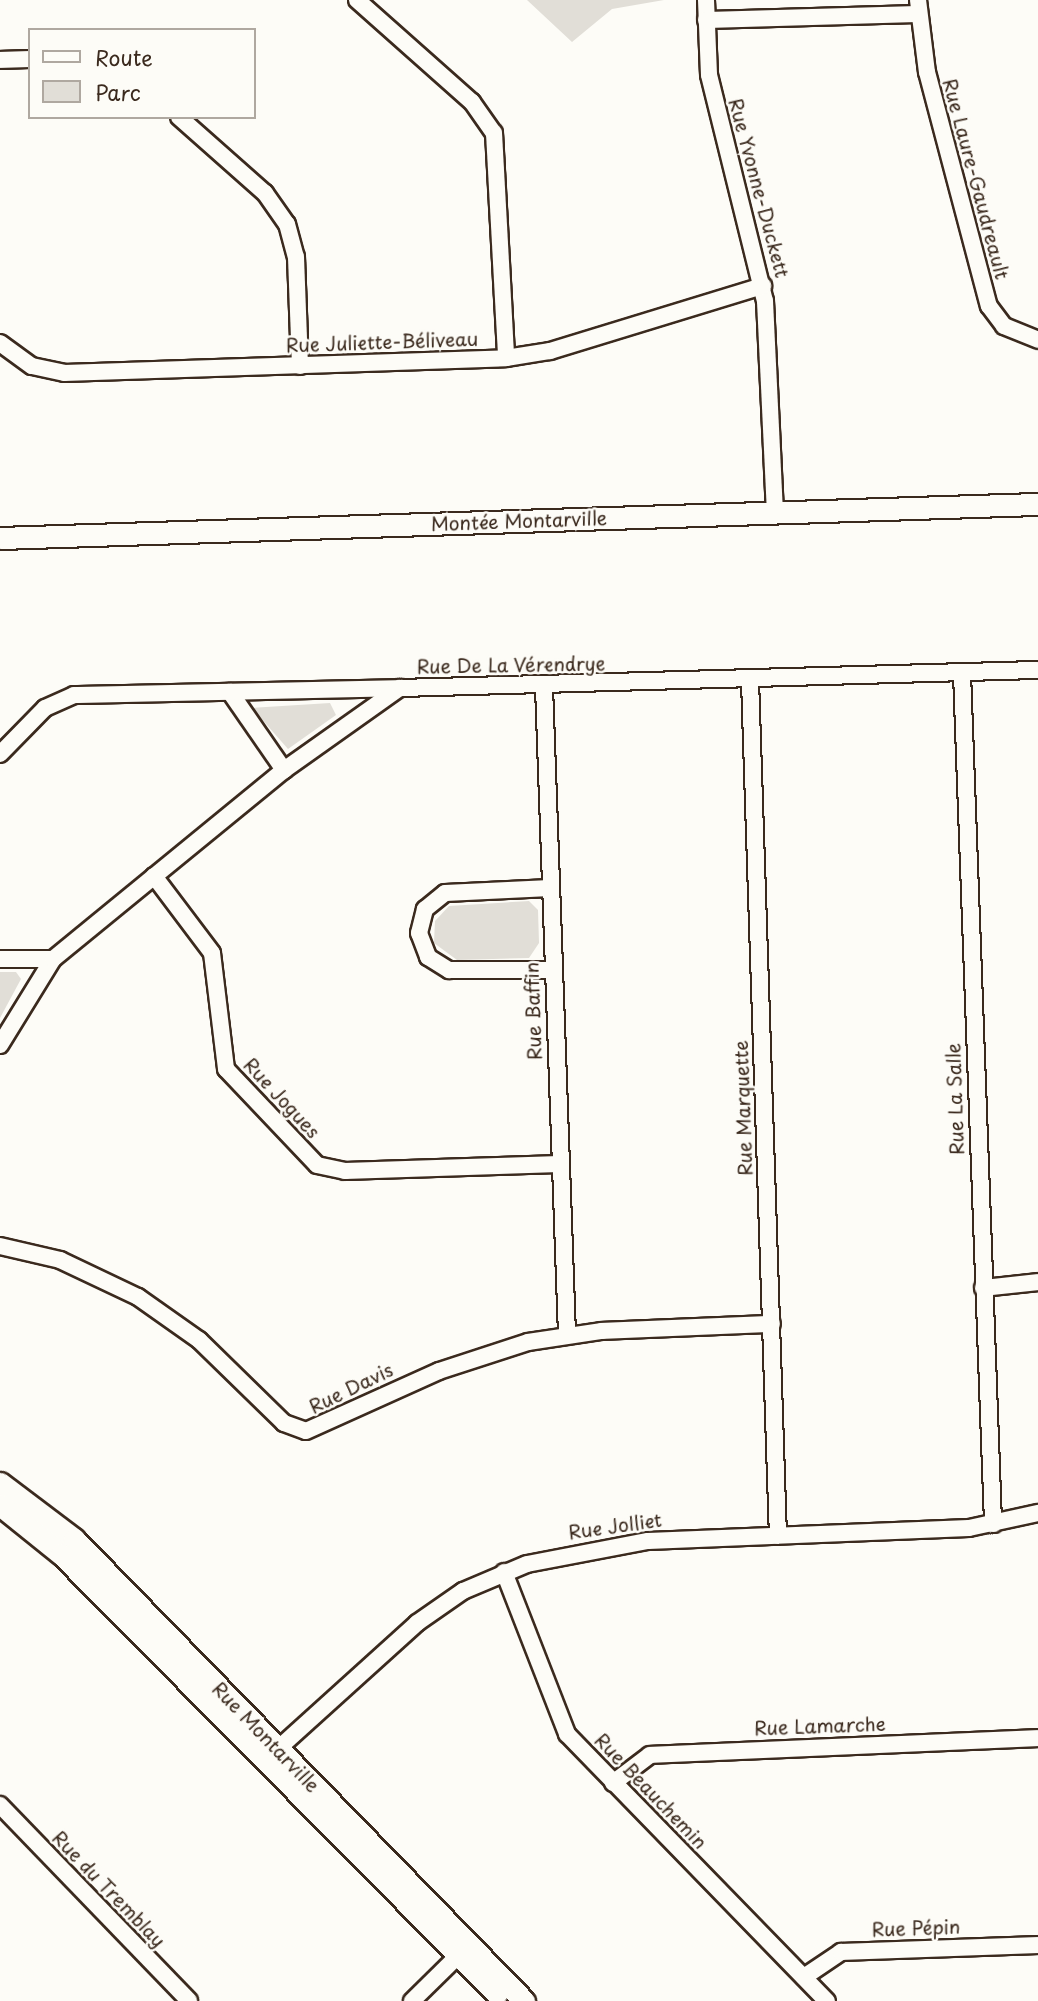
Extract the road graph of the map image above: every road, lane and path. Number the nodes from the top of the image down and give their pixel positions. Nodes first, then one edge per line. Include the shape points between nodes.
1 (358, 0) edge
2 (706, 0) edge
3 (918, 7) edge
4 (706, 20) junction
5 (28, 59) edge
6 (0, 60) edge
7 (181, 119) edge
8 (763, 286) junction
9 (1038, 340) edge
10 (0, 343) edge
11 (506, 358) junction
12 (300, 366) junction
13 (1038, 504) edge
14 (775, 513) junction
15 (0, 538) edge
16 (1038, 670) edge
17 (962, 673) junction
18 (750, 680) junction
19 (544, 686) junction
20 (400, 688) junction
21 (230, 692) junction
22 (0, 754) edge
23 (284, 770) junction
24 (154, 876) junction
25 (550, 888) junction
26 (0, 959) edge
27 (53, 959) junction
28 (553, 970) junction
29 (0, 1045) edge
30 (559, 1164) junction
31 (0, 1246) edge
32 (1038, 1282) edge
33 (983, 1288) junction
34 (772, 1324) junction
35 (567, 1334) junction
36 (0, 1483) edge
37 (0, 1505) edge
38 (1038, 1513) edge
39 (993, 1524) junction
40 (778, 1535) junction
41 (504, 1572) junction
42 (1038, 1738) edge
43 (272, 1755) junction
44 (613, 1783) junction
45 (0, 1805) edge
46 (1038, 1945) edge
47 (464, 1950) junction
48 (804, 1977) junction
49 (189, 2001) edge
50 (411, 2001) edge
51 (503, 2001) edge
52 (524, 2001) edge
53 (827, 2001) edge

1 - 11 street via 472,102 494,134
2 - 4 street, Rue Yvonne-Duckett
3 - 4 street
3 - 9 street, Rue Laure-Gaudreault via 926,72 989,306 1004,326
4 - 8 street, Rue Yvonne-Duckett via 710,83
5 - 6 street
7 - 12 street via 285,219 296,257
8 - 11 street, Rue Juliette-Béliveau via 550,351
8 - 14 street, Rue Yvonne-Duckett
10 - 12 street, Rue Juliette-Béliveau via 27,363 57,373
11 - 12 street, Rue Juliette-Béliveau
13 - 14 street, Montée Montarville
14 - 15 street, Montée Montarville
16 - 17 street, Rue De La Vérendrye
17 - 18 street, Rue De La Vérendrye
17 - 33 street, Rue La Salle
18 - 19 street, Rue De La Vérendrye
18 - 34 street, Rue Marquette
19 - 20 street, Rue De La Vérendrye
19 - 25 street, Rue Baffin
20 - 21 street
20 - 23 street, Rue De La Vérendrye
21 - 22 street via 66,697 45,708
21 - 23 street
23 - 24 street, Rue De La Vérendrye
24 - 27 street, Rue De La Vérendrye
24 - 30 street, Rue Jogues via 212,953 226,1069 317,1165 345,1171
25 - 28 street, Rue Baffin
25 - 28 street via 445,893 425,909 419,933 428,957 449,970
26 - 27 street
27 - 29 street, Rue De La Vérendrye
28 - 30 street, Rue Baffin
30 - 35 street, Rue Baffin
31 - 35 street, Rue Davis via 60,1260 138,1297 199,1340 300,1430 323,1429 461,1362
32 - 33 street
33 - 39 street, Rue La Salle
34 - 35 street, Rue Davis
34 - 40 street, Rue Marquette
36 - 43 street, Rue Montarville via 74,1539
37 - 43 street, Rue Montarville via 61,1554
38 - 39 street, Rue Jolliet
39 - 40 street, Rue Jolliet
40 - 41 street, Rue Jolliet via 621,1544
41 - 43 street, Rue Jolliet via 417,1623
41 - 44 street, Rue Beauchemin via 559,1723
42 - 44 street, Rue Lamarche via 650,1755
43 - 47 street, Rue Montarville
44 - 48 street, Rue Beauchemin
45 - 49 street, Rue du Tremblay
46 - 48 street, Rue Pépin via 841,1952
47 - 50 street
47 - 51 street, Rue Montarville
47 - 52 street, Rue Montarville
48 - 53 street, Rue Beauchemin

